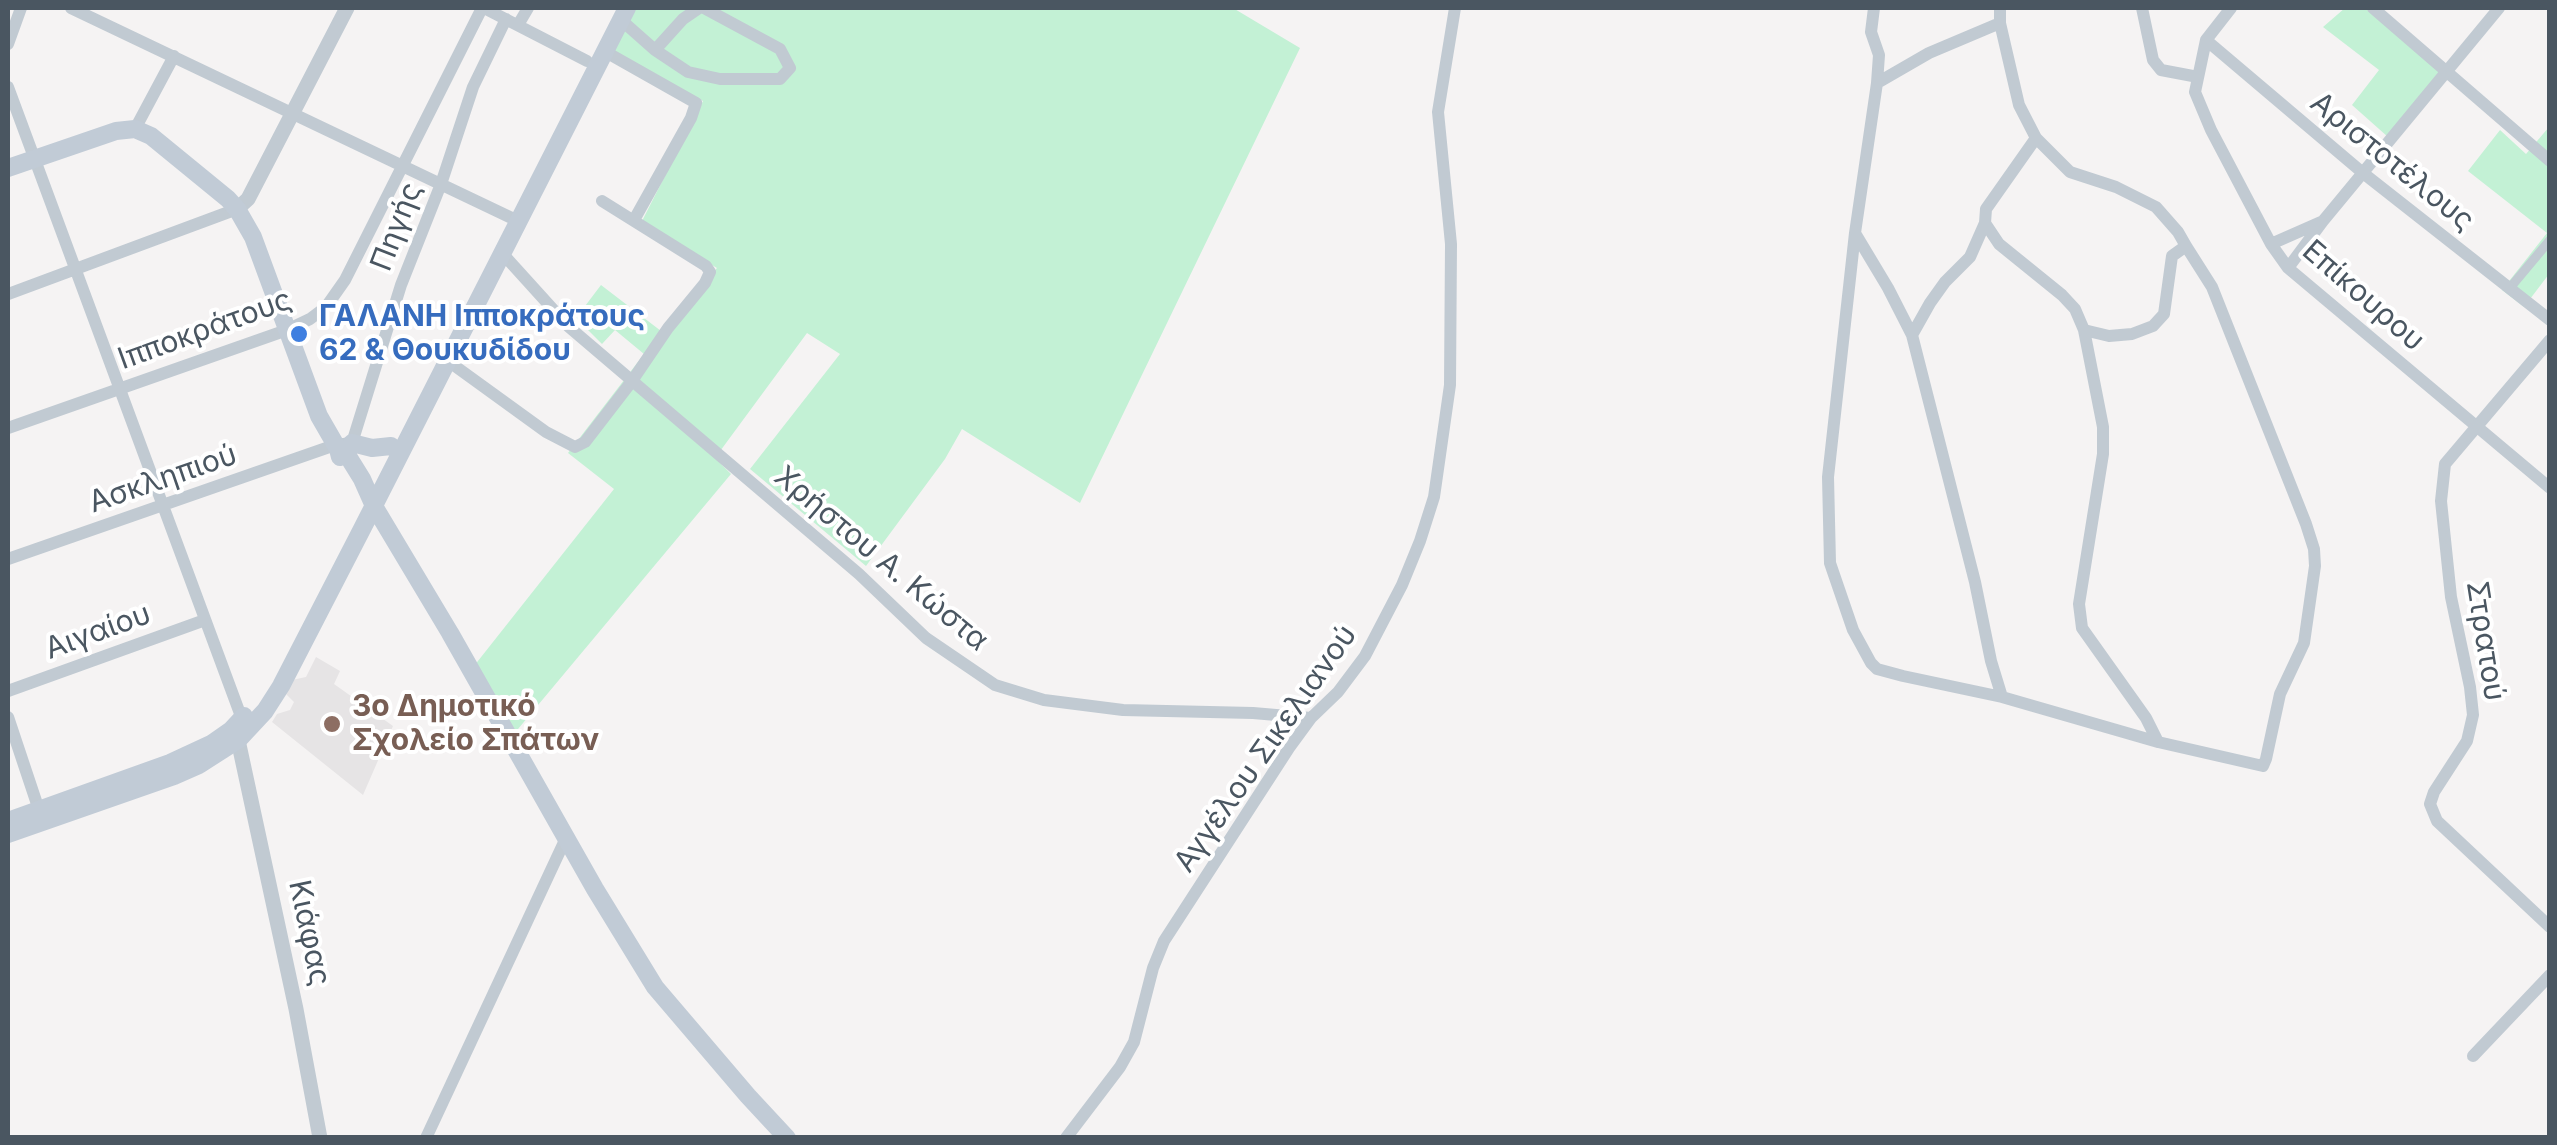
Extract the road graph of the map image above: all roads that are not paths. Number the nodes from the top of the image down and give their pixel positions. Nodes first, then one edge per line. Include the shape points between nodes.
1 (21, 8) edge
2 (71, 8) edge
3 (347, 8) edge
4 (483, 8) edge
5 (528, 8) edge
6 (702, 8) edge
7 (1455, 8) edge
8 (1874, 8) edge
9 (2000, 8) edge
10 (2142, 8) edge
11 (2231, 8) edge
12 (2373, 8) edge
13 (2499, 8) edge
14 (620, 12) edge
15 (512, 22) junction
16 (2000, 23) junction
17 (2206, 40) junction
18 (8, 44) edge
19 (656, 50) junction
20 (604, 52) junction
21 (174, 56) junction
22 (586, 61) junction
23 (2447, 71) junction
24 (2198, 77) junction
25 (1877, 82) junction
26 (8, 88) edge
27 (293, 112) junction
28 (135, 128) junction
29 (2036, 138) junction
30 (33, 159) junction
31 (2550, 160) edge
32 (402, 165) junction
33 (8, 168) edge
34 (2363, 174) junction
35 (441, 184) junction
36 (602, 201) dead end
37 (237, 208) junction
38 (513, 219) junction
39 (634, 220) junction
40 (2323, 222) junction
41 (1985, 224) junction
42 (1855, 233) junction
43 (2550, 240) edge
44 (2271, 244) junction
45 (2186, 246) junction
46 (502, 252) junction
47 (2288, 268) junction
48 (74, 270) junction
49 (2510, 289) junction
50 (8, 294) edge
51 (2550, 320) edge
52 (287, 330) junction
53 (2084, 330) junction
54 (1912, 335) junction
55 (2550, 340) edge
56 (448, 361) junction
57 (632, 382) junction
58 (118, 389) junction
59 (2475, 426) junction
60 (8, 428) edge
61 (342, 446) junction
62 (391, 446) junction
63 (2550, 488) edge
64 (368, 499) junction
65 (162, 506) junction
66 (8, 559) edge
67 (206, 620) junction
68 (8, 692) edge
69 (2002, 697) junction
70 (8, 717) edge
71 (242, 718) junction
72 (1311, 718) junction
73 (238, 740) junction
74 (2158, 742) junction
75 (39, 810) junction
76 (8, 821) edge
77 (8, 834) edge
78 (566, 838) junction
79 (2550, 927) edge
80 (2550, 974) edge
81 (2473, 1056) dead end
82 (320, 1138) edge
83 (426, 1138) edge
84 (788, 1138) edge
85 (1066, 1138) edge

1 - 18 street
2 - 21 street
3 - 27 street
4 - 15 street
4 - 32 street, Ιπποκράτους
5 - 15 street, Πηγής
6 - 19 street
6 - 19 street via 780,50 790,68 780,79 720,79 688,72
7 - 72 street, Αγγέλου Σικελιανού via 1438,112 1451,244 1450,386 1434,498 1371,645
8 - 25 street
9 - 16 street
10 - 24 street via 2161,70
11 - 17 street
12 - 23 street
13 - 23 street
14 - 19 street
14 - 20 main road
14 - 22 main road
15 - 22 street
15 - 35 street, Πηγής via 473,87
16 - 25 street
16 - 29 street via 2019,105
17 - 24 street, Επίκουρου
17 - 34 street, Αριστοτέλους
20 - 38 main road
20 - 39 street via 696,103
21 - 27 street
21 - 28 street
22 - 38 main road
23 - 31 street
23 - 34 street
24 - 44 street, Επίκουρου via 2195,92 2211,130
25 - 42 street
26 - 30 street
27 - 32 street
27 - 37 street
28 - 30 main road
28 - 37 main road
29 - 41 street via 1986,209
29 - 45 street via 2070,172 2156,208
30 - 33 main road
30 - 48 street
32 - 35 street
32 - 52 street, Ιπποκράτους via 338,292 310,320
34 - 40 street
34 - 49 street, Αριστοτέλους
35 - 38 street
35 - 61 street, Πηγής
36 - 39 street
37 - 48 street
37 - 52 main road
38 - 46 main road
38 - 62 main road
39 - 57 street via 710,272
40 - 44 street
40 - 47 street
41 - 53 street via 1999,244 2062,295
41 - 54 street via 1970,256
42 - 54 street
42 - 69 street via 1828,478 1830,563 1840,596 1877,669
43 - 49 street
44 - 47 street, Επίκουρου
45 - 53 street via 2172,256 2164,314 2153,326 2108,336
45 - 74 street via 2212,287 2301,511 2316,566 2304,644 2280,694 2262,766
46 - 56 main road
46 - 57 street, Χρήστου Α. Κώστα
47 - 59 street, Επίκουρου
48 - 50 street
48 - 58 street
49 - 51 street, Αριστοτέλους
52 - 58 street, Ιπποκράτους
52 - 61 main road via 319,416
53 - 74 street via 2103,454 2079,604 2082,628
54 - 69 street
55 - 59 street, Στρατού
56 - 57 street via 571,446 579,446
56 - 64 main road
57 - 72 street, Χρήστου Α. Κώστα via 926,638 994,685 1044,700 1123,710
58 - 60 street, Ιπποκράτους
58 - 65 street
59 - 63 street, Επίκουρου
59 - 79 street, Στρατού via 2445,464 2441,501 2473,716 2467,741 2430,804 2437,821
61 - 62 main road
61 - 64 main road
61 - 65 street, Ασκληπιού
62 - 64 main road
64 - 71 main road via 272,678
64 - 73 main road via 281,686
64 - 78 main road
65 - 66 street, Ασκληπιού
65 - 67 street
67 - 68 street, Αιγαίου
67 - 71 street
69 - 74 street
70 - 75 street
71 - 75 main road via 212,744
72 - 85 street, Αγγέλου Σικελιανού via 1164,942 1134,1042
73 - 77 main road via 174,776
73 - 82 street, Κιάφας
75 - 76 main road
78 - 83 street
78 - 84 main road via 656,987
80 - 81 street

